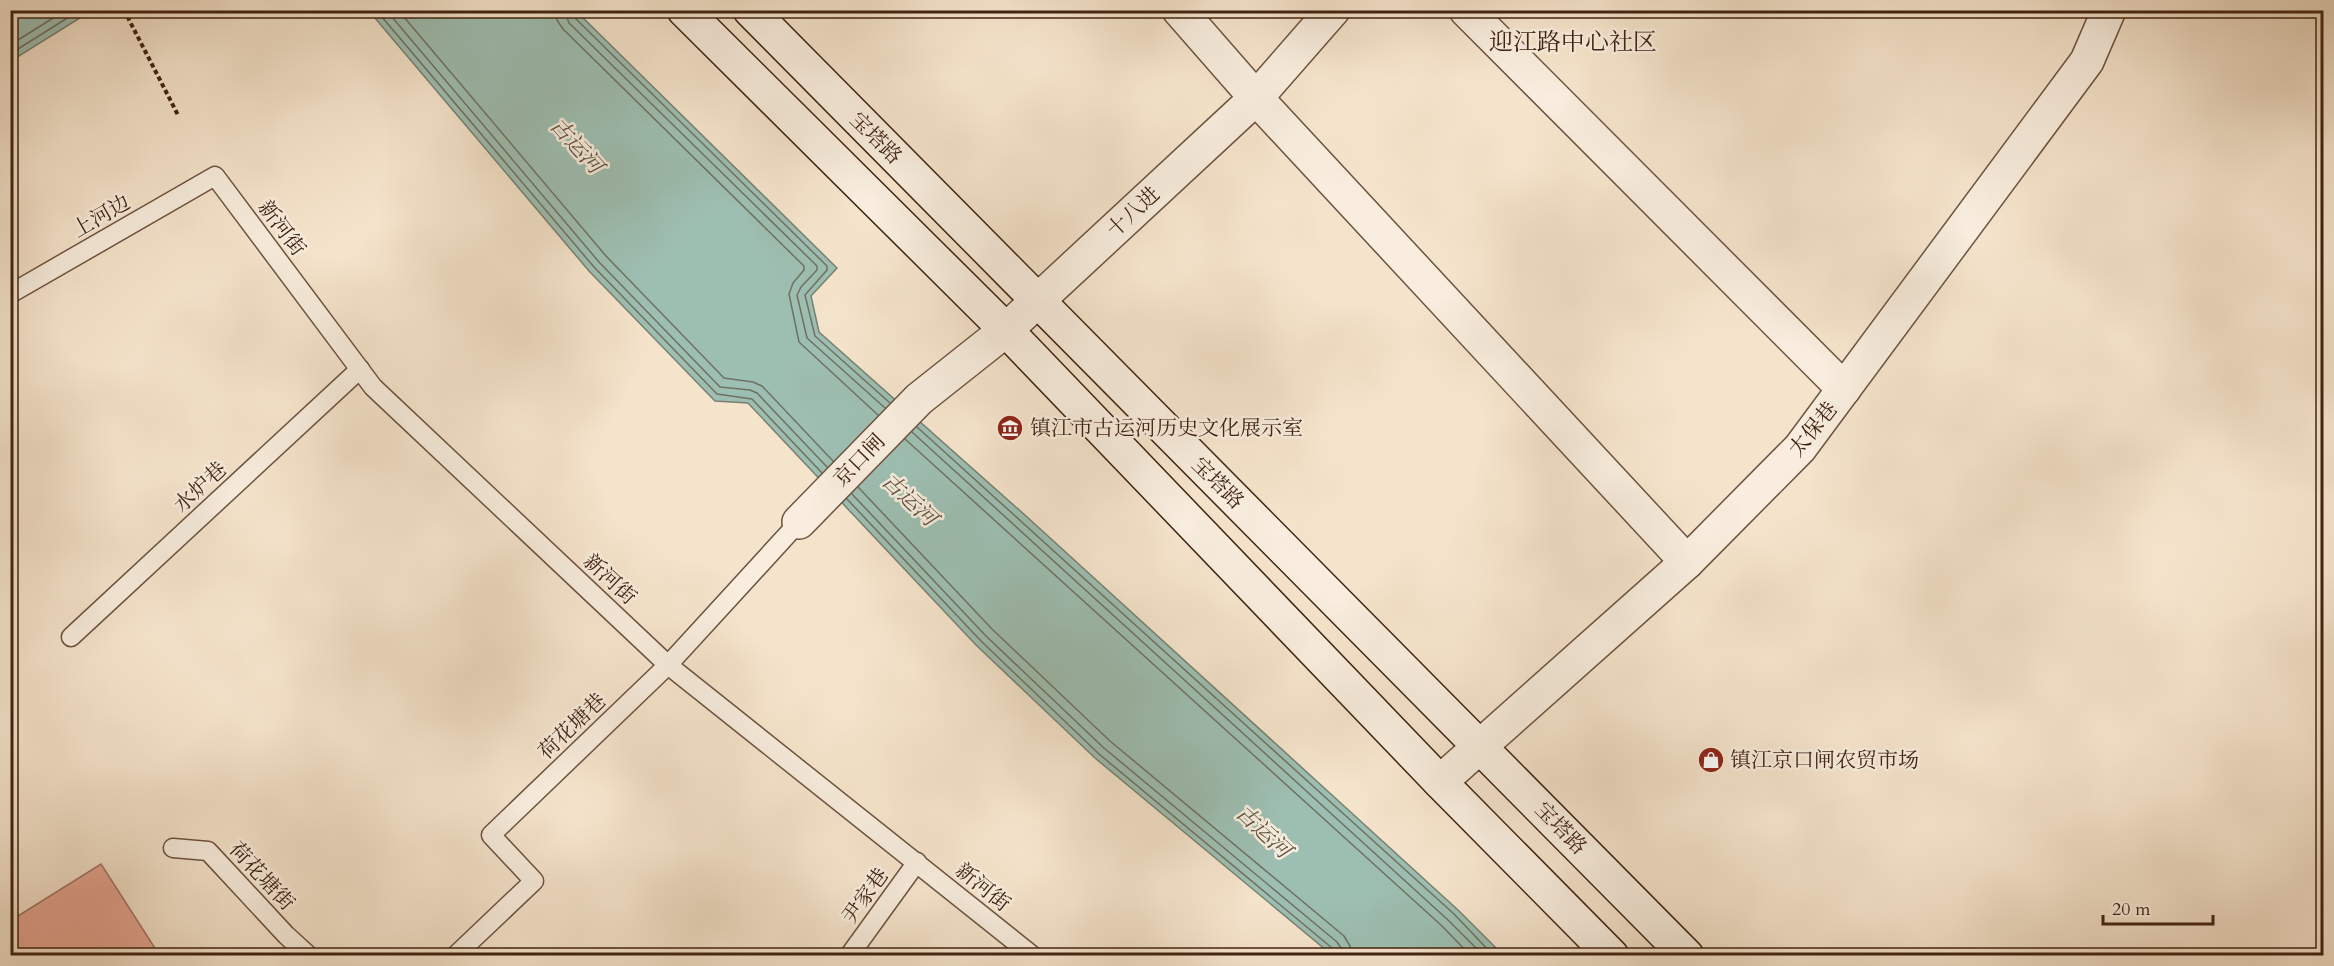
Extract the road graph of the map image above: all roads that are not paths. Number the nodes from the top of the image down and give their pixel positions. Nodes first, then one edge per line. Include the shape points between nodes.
1 (684, 10) edge
2 (750, 10) edge
3 (1179, 10) edge
4 (1333, 10) edge
5 (1466, 10) edge
6 (2109, 10) edge
7 (1256, 98) junction
8 (215, 176) joint
9 (10, 294) edge
10 (1037, 302) junction
11 (1006, 330) junction
12 (360, 369) junction
13 (1844, 389) junction
14 (919, 399) joint
15 (799, 522) joint
16 (1688, 562) junction
17 (71, 637) dead end
18 (668, 665) junction
19 (1480, 745) junction
20 (1440, 782) junction
21 (172, 848) dead end
22 (917, 862) junction
23 (309, 956) edge
24 (455, 956) edge
25 (849, 956) edge
26 (1033, 956) edge
27 (1612, 956) edge
28 (1687, 956) edge

1 - 11 street
2 - 10 street, 宝塔路
3 - 7 street
4 - 7 street, 十八进
5 - 13 street
6 - 13 street, 太保巷 via 2087,61
7 - 10 street, 十八进
7 - 16 street
8 - 9 lane, 上河边
8 - 12 lane, 新河街
10 - 11 street, 十八进
10 - 19 street, 宝塔路
11 - 14 street, 十八进
11 - 20 street
12 - 17 lane, 水炉巷
12 - 18 lane, 新河街 via 373,387
13 - 16 street, 太保巷 via 1800,448
14 - 15 street, 京口闸
15 - 18 lane, 荷花塘巷
16 - 19 street, 太保巷
18 - 22 lane, 新河街
18 - 24 lane, 荷花塘巷 via 491,835 534,881
19 - 20 street, 太保巷
19 - 28 street, 宝塔路
20 - 27 street
21 - 23 lane, 荷花塘街 via 208,851
22 - 25 lane, 尹家巷
22 - 26 lane, 新河街

